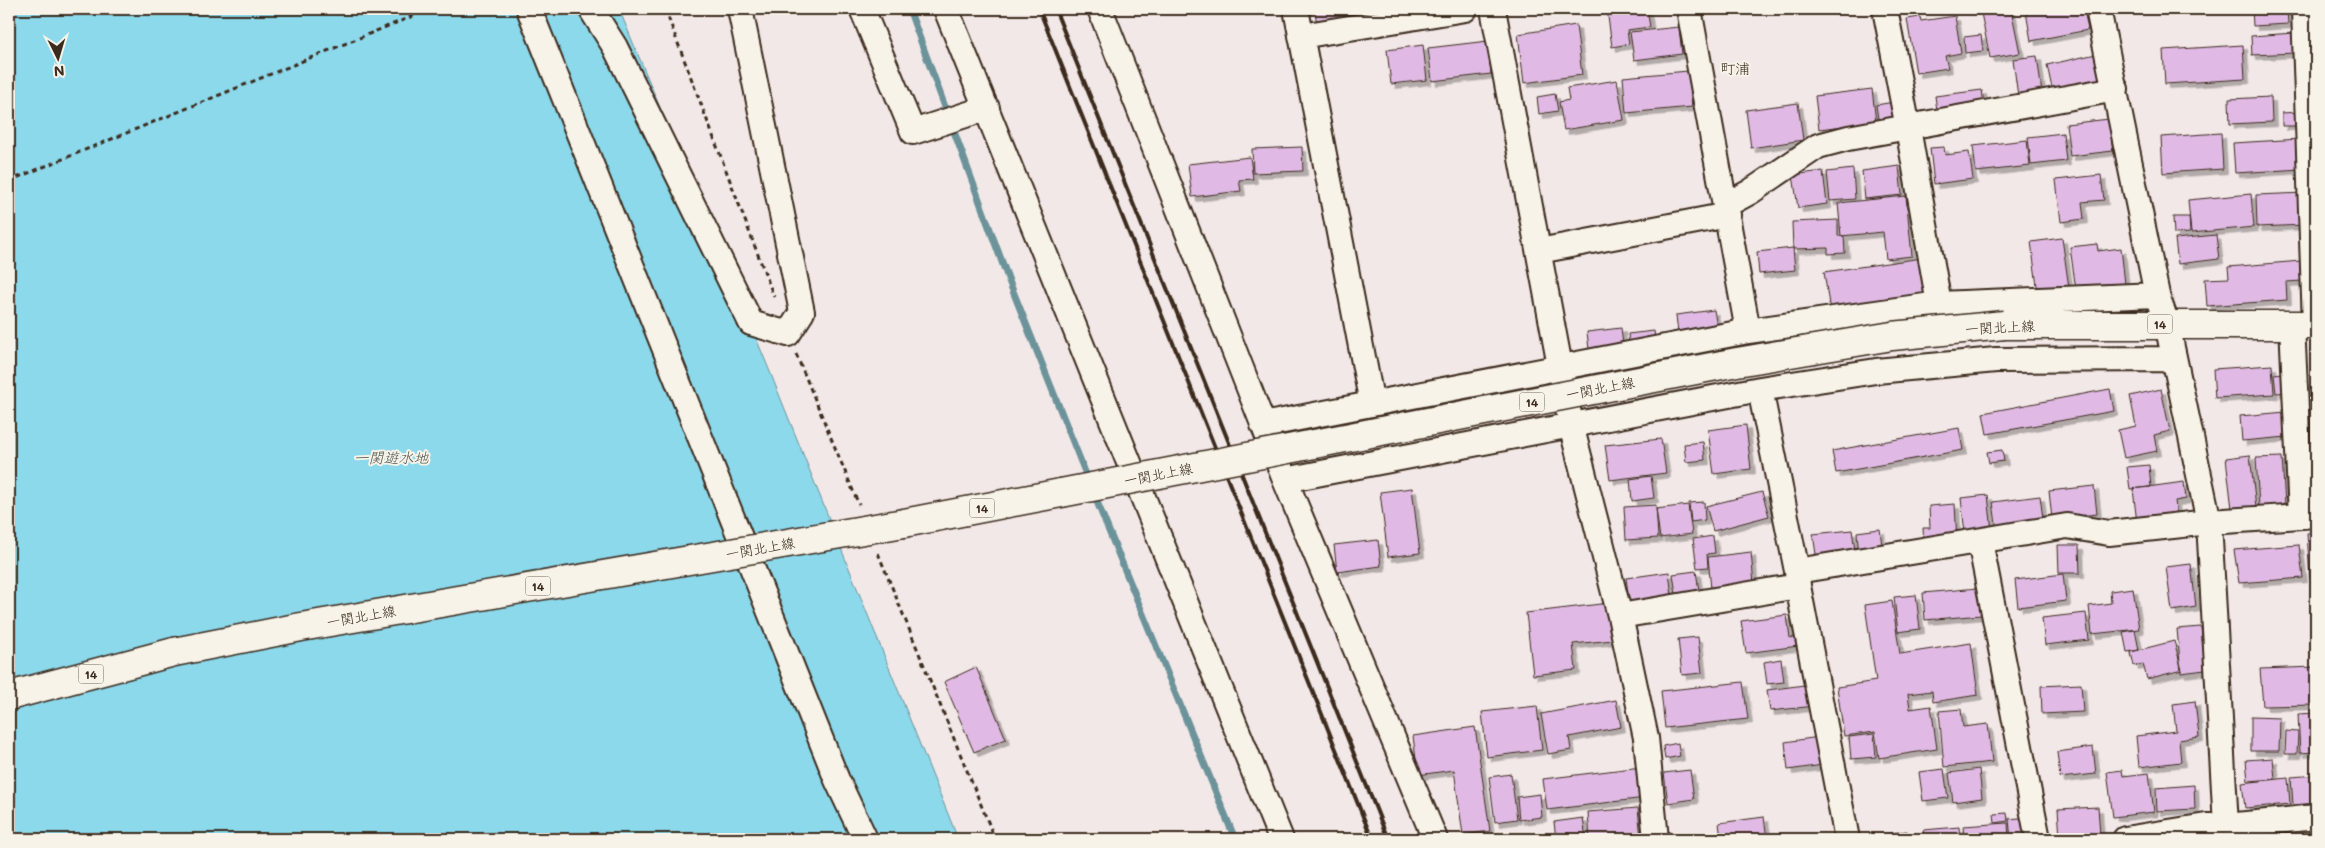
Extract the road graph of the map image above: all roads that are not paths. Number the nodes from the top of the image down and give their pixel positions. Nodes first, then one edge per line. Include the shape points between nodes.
1 (529, 9) edge
2 (591, 9) edge
3 (740, 9) edge
4 (862, 9) edge
5 (946, 9) edge
6 (1100, 9) edge
7 (1296, 9) edge
8 (1465, 9) edge
9 (1493, 9) edge
10 (1689, 9) edge
11 (1885, 9) edge
12 (2098, 9) edge
13 (2304, 9) edge
14 (1302, 36) junction
15 (2116, 89) junction
16 (979, 110) junction
17 (1908, 128) junction
18 (1727, 210) junction
19 (1539, 251) junction
20 (2158, 295) junction
21 (1939, 304) junction
22 (2167, 324) junction
23 (2308, 325) edge
24 (1748, 331) junction
25 (2174, 359) junction
26 (1561, 368) junction
27 (1760, 389) junction
28 (1372, 404) junction
29 (1263, 425) junction
30 (1571, 425) junction
31 (1285, 480) junction
32 (2309, 516) edge
33 (2209, 522) junction
34 (1980, 541) junction
35 (1798, 578) junction
36 (1620, 616) junction
37 (9, 696) edge
38 (2316, 817) edge
39 (2226, 826) junction
40 (865, 839) edge
41 (1281, 839) edge
42 (1435, 839) edge
43 (1656, 839) edge
44 (1847, 839) edge
45 (2038, 839) edge
46 (2125, 839) edge

1 - 40 street via 837,780
2 - 3 street via 615,47 752,323 788,334 802,312
4 - 16 street via 913,132
5 - 16 street
6 - 29 street
7 - 14 street
8 - 14 street
9 - 19 street
10 - 18 street
11 - 17 street
12 - 15 street
13 - 23 street
14 - 28 street
15 - 17 street
15 - 20 street
16 - 41 street
17 - 18 street via 1818,146
17 - 21 street
18 - 19 street
18 - 24 street
19 - 26 street
20 - 21 street
20 - 22 street
21 - 24 street
22 - 23 main road, 一関北上線 / 14
22 - 25 street
22 - 37 main road, 一関北上線 / 14, bridge via 2004,325 1892,336 1737,362 904,523 311,625 174,652
23 - 32 street
24 - 26 street
25 - 27 street via 1996,360 1876,372
25 - 33 street
26 - 28 street
26 - 30 street
27 - 30 street
27 - 35 street
28 - 29 street
29 - 31 street
30 - 31 street
30 - 36 street
31 - 42 street
32 - 33 street
33 - 34 street via 2109,533 2067,526
33 - 39 street
34 - 35 street
34 - 45 street
35 - 36 street
35 - 44 street
36 - 43 street via 1646,738
38 - 39 street
39 - 46 street via 2206,826

